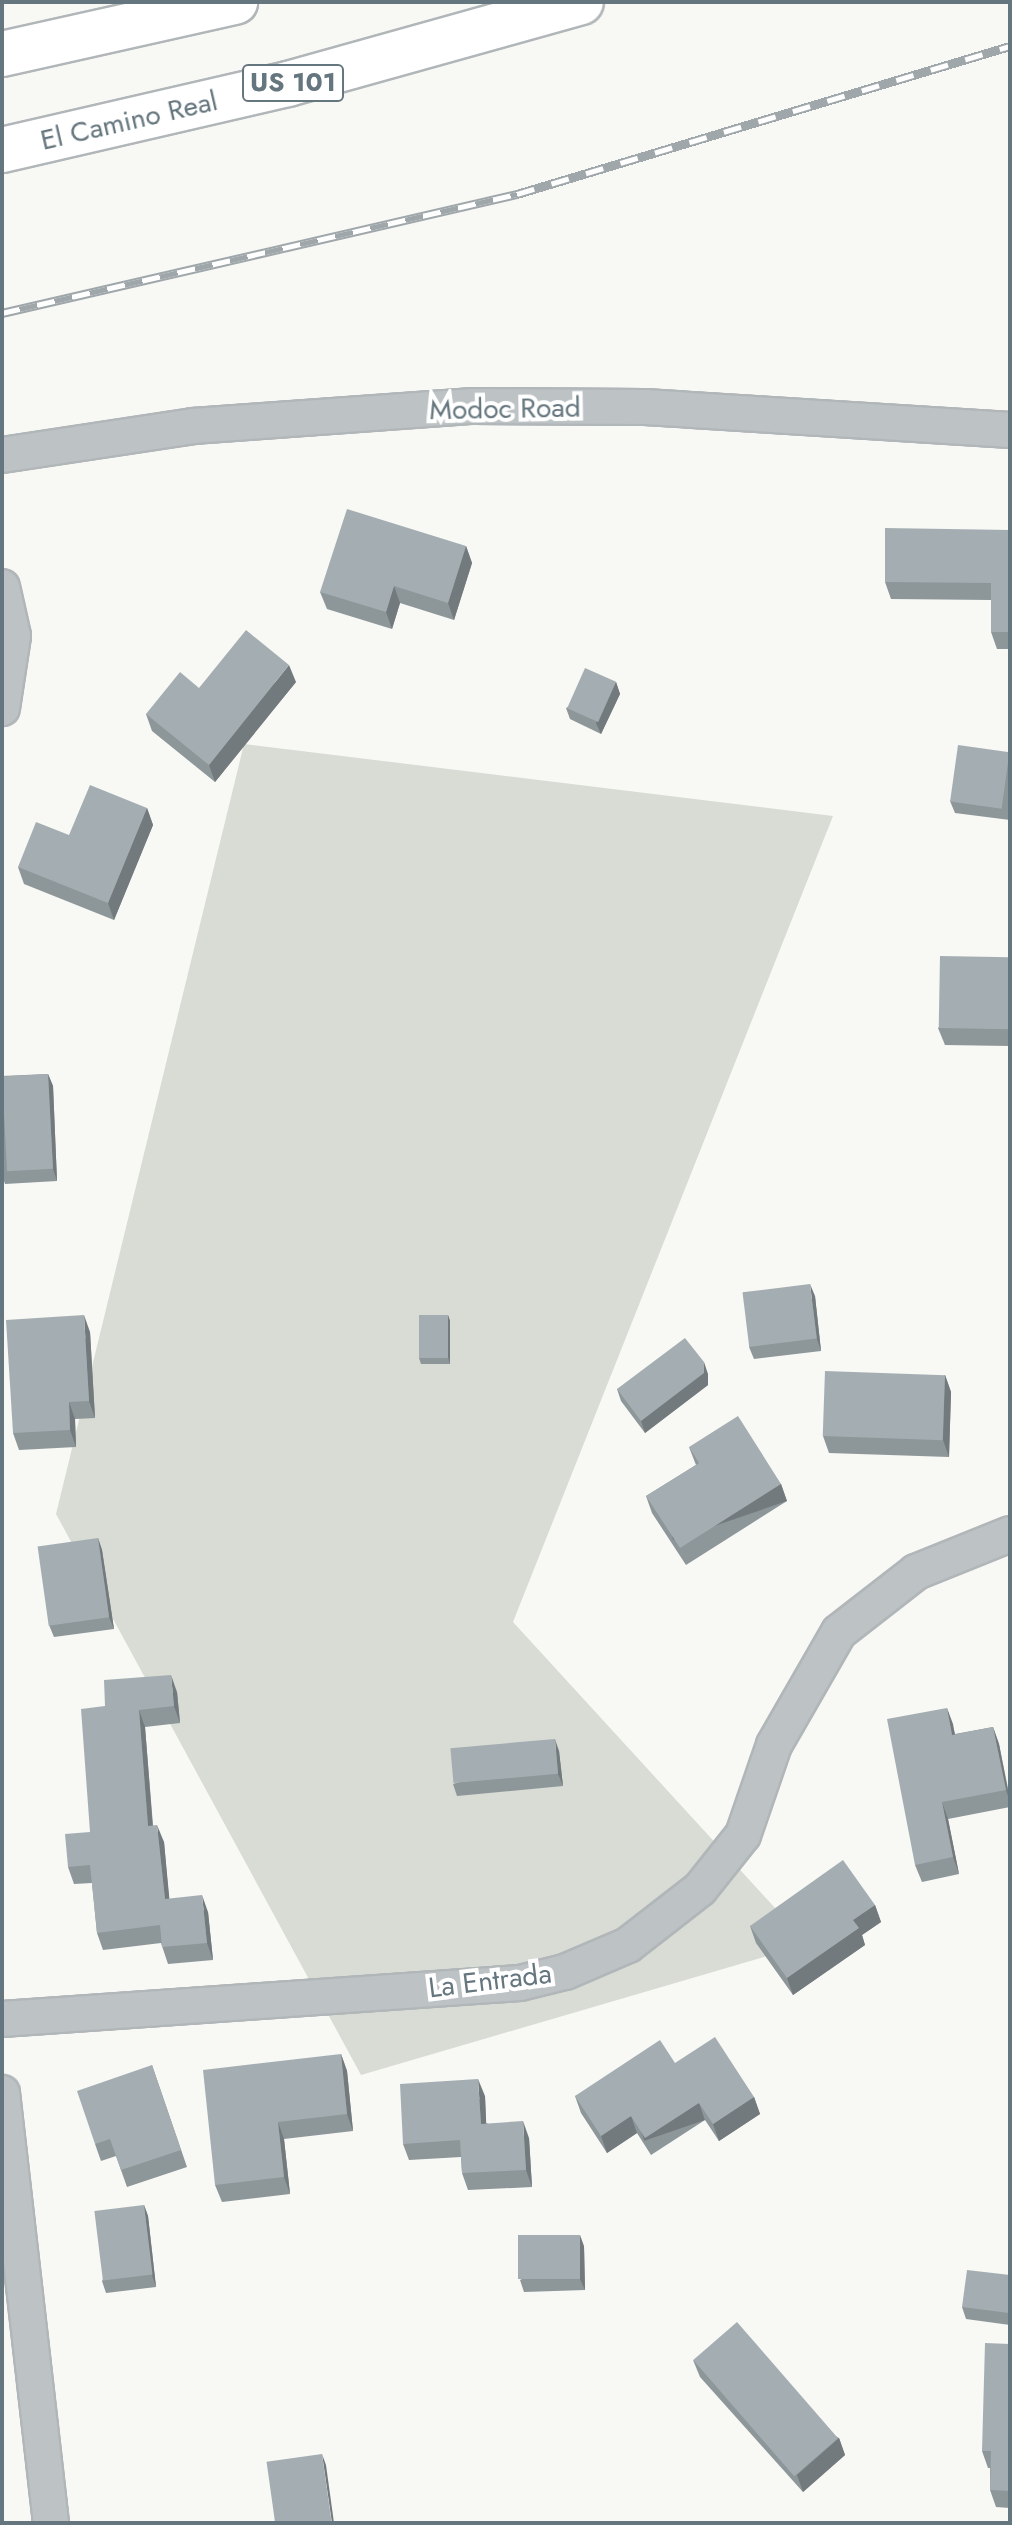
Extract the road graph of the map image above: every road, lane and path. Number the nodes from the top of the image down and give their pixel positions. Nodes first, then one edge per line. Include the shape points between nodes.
1 (235, 2) edge
2 (581, 2) edge
3 (2, 54) edge
4 (2, 150) edge
5 (1010, 430) edge
6 (2, 455) edge
7 (2, 587) edge
8 (2, 708) edge
9 (1010, 1534) edge
10 (2, 2019) edge
11 (2, 2093) edge
12 (51, 2523) edge

1 - 3 highway
2 - 4 highway, El Camino Real / US 101 via 288,84
5 - 6 street, Modoc Road via 645,407 473,406 193,426
7 - 8 street via 13,636
9 - 10 street, La Entrada via 916,1572 839,1632 774,1745 743,1835 700,1889 628,1945 565,1972 520,1983
11 - 12 street

